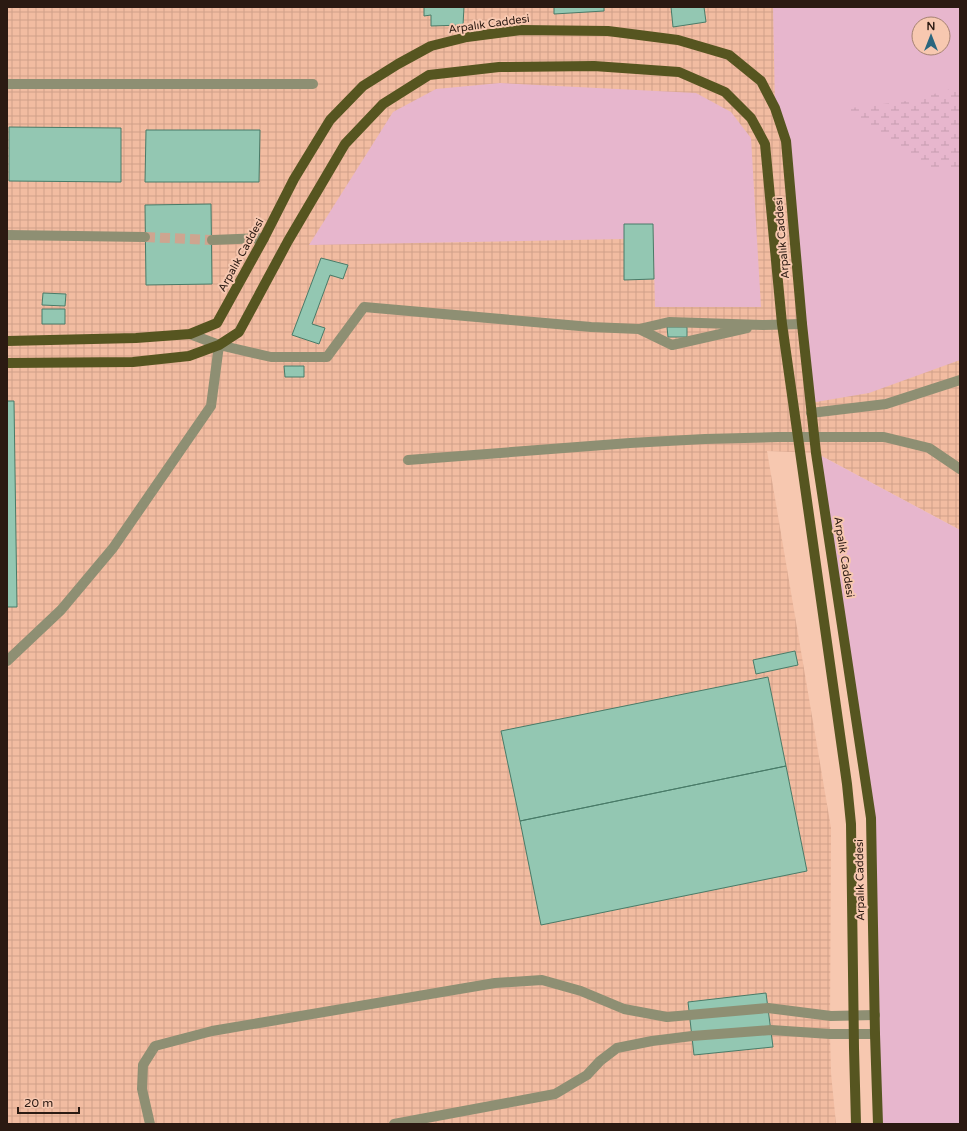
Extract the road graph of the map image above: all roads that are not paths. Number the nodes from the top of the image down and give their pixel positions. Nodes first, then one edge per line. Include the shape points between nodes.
1 (7, 84) edge
2 (313, 84) dead end
3 (7, 235) edge
4 (145, 237) tunnel mouth
5 (264, 238) junction
6 (212, 240) tunnel mouth
7 (782, 324) junction
8 (802, 324) junction
9 (763, 325) junction
10 (639, 329) junction
11 (190, 334) junction
12 (7, 340) edge
13 (219, 345) junction
14 (7, 363) edge
15 (960, 380) edge
16 (811, 413) junction
17 (408, 460) dead end
18 (960, 469) edge
19 (7, 660) edge
20 (853, 1015) junction
21 (875, 1015) junction
22 (854, 1034) junction
23 (875, 1034) junction
24 (150, 1124) edge
25 (394, 1124) edge
26 (856, 1124) edge
27 (878, 1124) edge

1 - 2 street
3 - 4 street
5 - 6 street
5 - 8 main road, Arpalık Caddesi via 294,179 330,120 363,86 431,46 467,37 521,30 608,31 678,40 729,55 761,82 775,108 786,141
5 - 11 main road, Arpalık Caddesi via 217,323
7 - 8 street
7 - 9 street
7 - 13 main road via 765,144 751,118 725,92 680,72 594,66 499,67 429,75 383,104 345,144 288,241 239,332
7 - 20 main road via 851,824
8 - 16 main road, Arpalık Caddesi
9 - 10 street via 669,322
9 - 10 street via 672,344
10 - 13 street via 364,307 327,357 271,357
11 - 12 main road, Arpalık Caddesi via 136,338
11 - 13 street
13 - 14 main road via 189,356 133,362
13 - 19 street via 211,406 113,548 61,610
15 - 16 street via 886,404
16 - 21 main road, Arpalık Caddesi via 871,818
17 - 18 street via 705,439 884,437 929,448
20 - 21 street
20 - 22 main road
20 - 24 street via 831,1016 768,1008 667,1017 624,1009 582,991 542,980 495,983 212,1031 155,1046 143,1064 142,1090
21 - 23 main road, Arpalık Caddesi
22 - 23 street
22 - 25 street via 771,1030 652,1041 617,1048 587,1075 555,1094
22 - 26 main road
23 - 27 main road, Arpalık Caddesi

